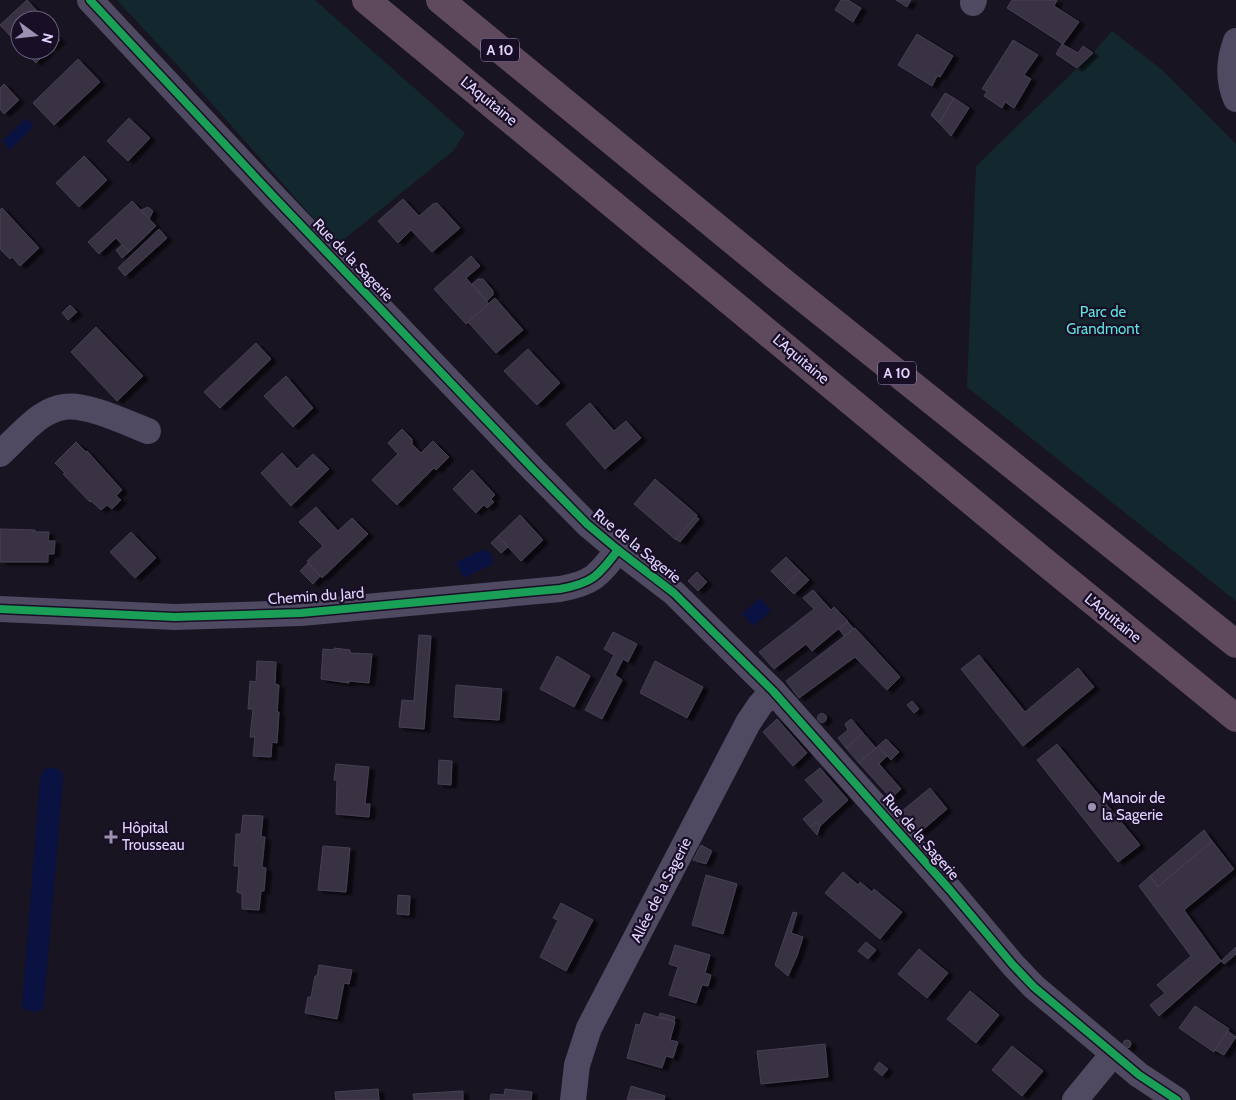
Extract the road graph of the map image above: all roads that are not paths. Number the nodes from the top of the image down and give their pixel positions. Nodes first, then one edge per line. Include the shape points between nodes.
1 (90, 0) edge
2 (366, 0) edge
3 (440, 0) edge
4 (1236, 41) edge
5 (1236, 99) edge
6 (148, 431) dead end
7 (0, 454) edge
8 (618, 550) junction
9 (0, 609) edge
10 (1236, 644) edge
11 (773, 690) junction
12 (1236, 718) edge
13 (1113, 1054) junction
14 (573, 1100) edge
15 (1075, 1100) edge
16 (1177, 1100) edge

1 - 8 street, Rue de la Sagerie via 532,468 587,524
2 - 12 highway, L'Aquitaine
3 - 10 highway, A 10 via 782,281
4 - 5 street via 1230,69
6 - 7 street via 89,409 64,407 40,417
8 - 9 street, Chemin du Jard via 593,579 578,586 550,590 291,613 175,617
8 - 11 street, Rue de la Sagerie via 674,592
11 - 13 street, Rue de la Sagerie via 1013,965
11 - 14 street, Allée de la Sagerie via 748,723 589,1028 578,1065
13 - 15 street
13 - 16 street, Rue de la Sagerie via 1139,1076

